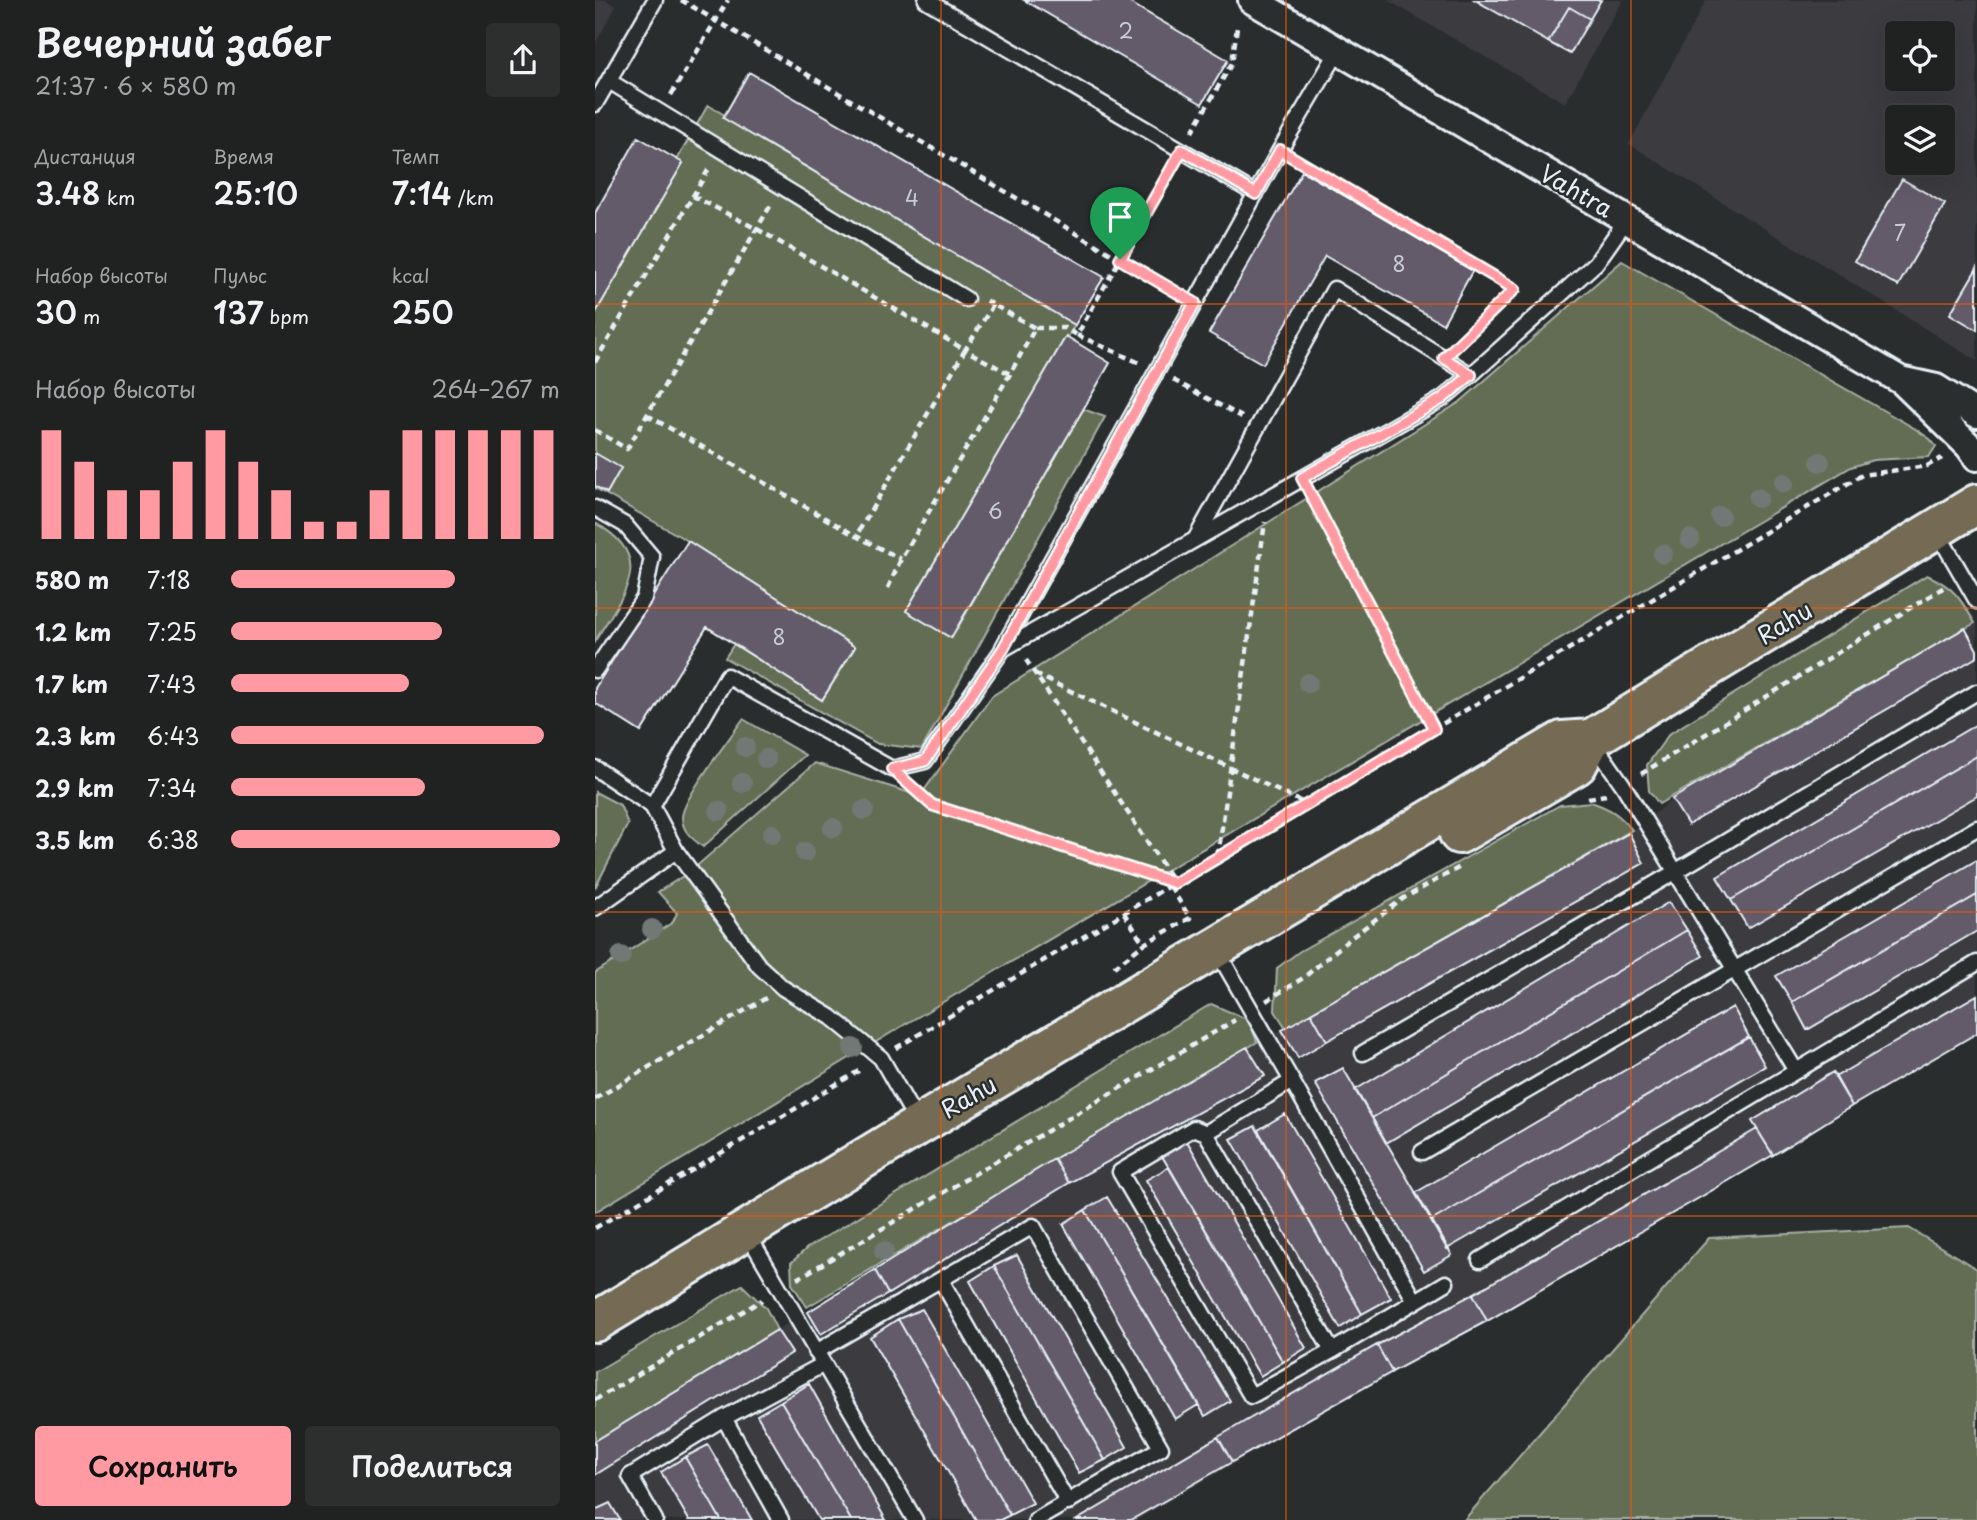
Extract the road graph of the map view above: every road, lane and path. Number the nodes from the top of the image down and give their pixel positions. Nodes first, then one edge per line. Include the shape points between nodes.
1 (655, 0) edge
2 (681, 0) edge
3 (728, 0) edge
4 (926, 0) edge
5 (1252, 0) edge
6 (716, 21) junction
7 (1237, 27) dead end
8 (1338, 51) junction
9 (608, 81) junction
10 (595, 104) edge
11 (661, 113) junction
12 (720, 150) junction
13 (1182, 150) junction
14 (1280, 150) junction
15 (782, 188) junction
16 (1256, 194) junction
17 (693, 196) junction
18 (1627, 219) junction
19 (757, 229) junction
20 (1120, 259) junction
21 (966, 299) joint
22 (1195, 303) junction
23 (993, 304) junction
24 (1035, 328) junction
25 (965, 350) junction
26 (1444, 358) junction
27 (595, 362) edge
28 (1010, 374) junction
29 (1471, 375) junction
30 (1902, 380) junction
31 (1977, 414) edge
32 (647, 415) junction
33 (595, 430) edge
34 (1973, 452) edge
35 (1302, 478) junction
36 (1269, 497) junction
37 (1977, 504) edge
38 (595, 508) edge
39 (1936, 530) junction
40 (856, 536) junction
41 (1196, 539) junction
42 (901, 559) junction
43 (1962, 576) junction
44 (888, 588) dead end
45 (1977, 600) edge
46 (1008, 645) junction
47 (595, 670) edge
48 (1035, 674) junction
49 (1977, 691) edge
50 (1434, 729) junction
51 (1591, 739) junction
52 (595, 768) edge
53 (1231, 768) junction
54 (892, 769) junction
55 (1623, 785) junction
56 (1581, 799) dead end
57 (1306, 805) junction
58 (652, 806) junction
59 (1977, 828) edge
60 (676, 851) junction
61 (1218, 857) junction
62 (1463, 865) dead end
63 (1675, 872) junction
64 (1175, 883) junction
65 (595, 908) edge
66 (1124, 913) junction
67 (1144, 944) dead end
68 (1216, 949) junction
69 (1977, 962) edge
70 (1735, 970) junction
71 (782, 988) junction
72 (1251, 1010) junction
73 (1363, 1053) dead end
74 (881, 1058) junction
75 (1796, 1071) junction
76 (1292, 1081) junction
77 (595, 1099) edge
78 (919, 1125) junction
79 (1206, 1133) junction
80 (1422, 1152) dead end
81 (595, 1228) edge
82 (745, 1230) junction
83 (1480, 1260) dead end
84 (941, 1280) junction
85 (1446, 1283) dead end
86 (780, 1289) junction
87 (1415, 1301) junction
88 (595, 1322) edge
89 (1332, 1351) junction
90 (820, 1358) junction
91 (595, 1400) edge
92 (724, 1418) junction
93 (1068, 1503) junction
94 (656, 1520) edge
95 (781, 1520) edge
96 (915, 1520) edge
97 (1036, 1520) edge

1 - 9 lane
2 - 6 path
3 - 6 path
4 - 13 lane
5 - 8 street, Vahtra
6 - 11 path
6 - 20 path
7 - 13 path via 1232,63
8 - 14 lane
8 - 18 street, Vahtra
9 - 10 lane
9 - 11 lane
11 - 12 lane
12 - 15 lane
12 - 17 path
13 - 16 lane
13 - 20 path
14 - 16 lane
14 - 26 path via 1515,289
15 - 19 path
15 - 21 lane
16 - 22 lane
17 - 19 path
17 - 27 path
18 - 29 lane via 1596,263
18 - 30 street, Vahtra
19 - 25 path
19 - 32 path
20 - 22 path
20 - 24 path via 1077,335 1065,328
21 - 23 path via 980,298
22 - 46 lane
23 - 24 path
23 - 25 path
24 - 28 path
25 - 28 path
25 - 40 path
26 - 29 lane
26 - 41 lane via 1334,289
28 - 42 path
29 - 35 lane via 1442,399
30 - 31 street, Vahtra via 1936,388
30 - 34 street, Vahtra
32 - 33 path via 627,449
32 - 40 path
34 - 50 path via 1953,451 1927,466 1862,475
35 - 36 lane
35 - 50 path
36 - 41 lane
36 - 53 path
37 - 39 highway, Rahu
38 - 47 lane via 625,525 652,557 644,598
39 - 43 lane
39 - 51 highway, Rahu
40 - 42 path
41 - 46 lane
42 - 44 path
43 - 45 lane
43 - 55 path
46 - 48 path
46 - 54 lane via 925,761
48 - 53 path
48 - 64 path
49 - 63 lane
50 - 57 path
51 - 55 lane
51 - 68 highway, Rahu via 1562,741
52 - 58 lane
53 - 57 path
53 - 61 path
54 - 58 lane via 727,676
54 - 64 path via 932,805
55 - 56 path via 1604,797
55 - 63 lane
57 - 61 path
58 - 60 lane
59 - 70 lane
60 - 65 lane
60 - 71 lane via 759,966
61 - 64 path
62 - 72 path via 1403,898 1303,978
63 - 70 lane
63 - 73 lane
64 - 66 path
66 - 67 path
66 - 74 path
68 - 72 lane
68 - 78 highway, Rahu
69 - 75 lane
70 - 75 lane
70 - 80 lane
71 - 74 lane via 831,1017
71 - 77 path
72 - 76 lane
72 - 86 path
74 - 78 lane
74 - 81 path
75 - 83 lane
76 - 79 lane
76 - 87 lane
78 - 82 highway, Rahu
79 - 89 lane
79 - 89 lane via 1194,1128 1120,1172 1251,1396
82 - 86 lane
82 - 88 highway, Rahu
84 - 90 lane
84 - 93 lane
84 - 93 lane via 1033,1226 1161,1448
85 - 87 lane
86 - 90 lane
86 - 91 path
87 - 89 lane
90 - 92 lane
90 - 96 lane
92 - 94 lane via 629,1476
92 - 95 lane
93 - 97 lane

